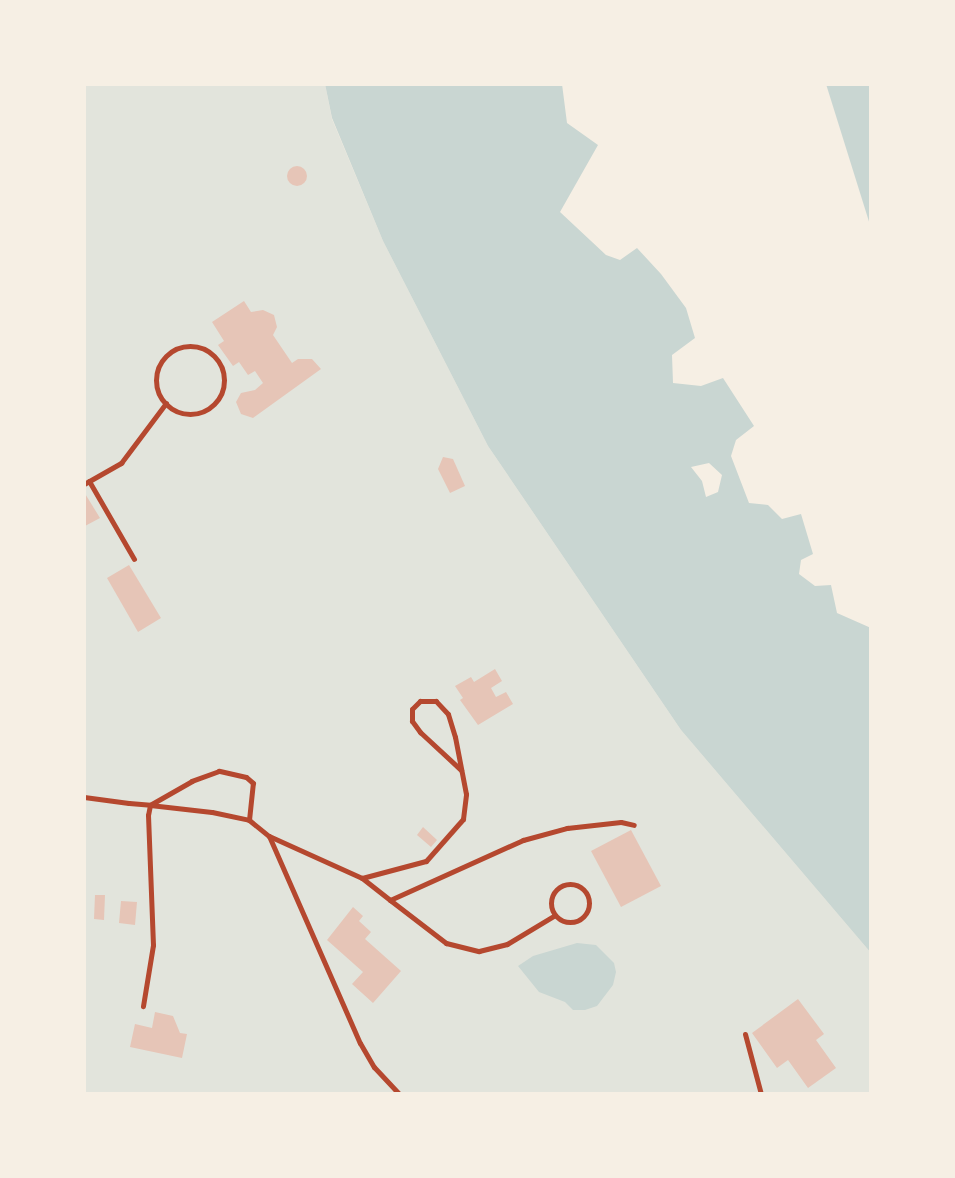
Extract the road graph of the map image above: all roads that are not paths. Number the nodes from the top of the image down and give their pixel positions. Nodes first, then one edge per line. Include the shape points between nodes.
1 (166, 403) junction
2 (86, 482) edge
3 (134, 559) dead end
4 (461, 770) junction
5 (84, 797) edge
6 (150, 805) junction
7 (248, 820) junction
8 (634, 825) dead end
9 (269, 836) junction
10 (362, 878) junction
11 (390, 900) junction
12 (555, 915) junction
13 (143, 1006) dead end
14 (745, 1034) dead end
15 (399, 1094) edge
16 (761, 1094) edge

1 - 1 lane via 156,377 166,356 186,346 208,351 222,368 223,390 210,407 190,414
1 - 2 lane via 121,463
2 - 3 lane
4 - 4 lane via 412,720 412,709 420,701 436,701 448,714
4 - 10 lane via 467,794 463,819 446,840 426,860
5 - 6 lane
6 - 7 lane
6 - 7 lane via 192,781 219,772 246,777 253,783
6 - 13 lane via 153,945
7 - 9 lane
8 - 11 lane via 621,822 567,828 523,840
9 - 10 lane
9 - 15 lane via 360,1043
10 - 11 lane
11 - 12 lane via 446,943 480,951 506,944
12 - 12 lane via 550,904 558,887 570,884 586,893 587,911 578,920 565,922
14 - 16 lane

